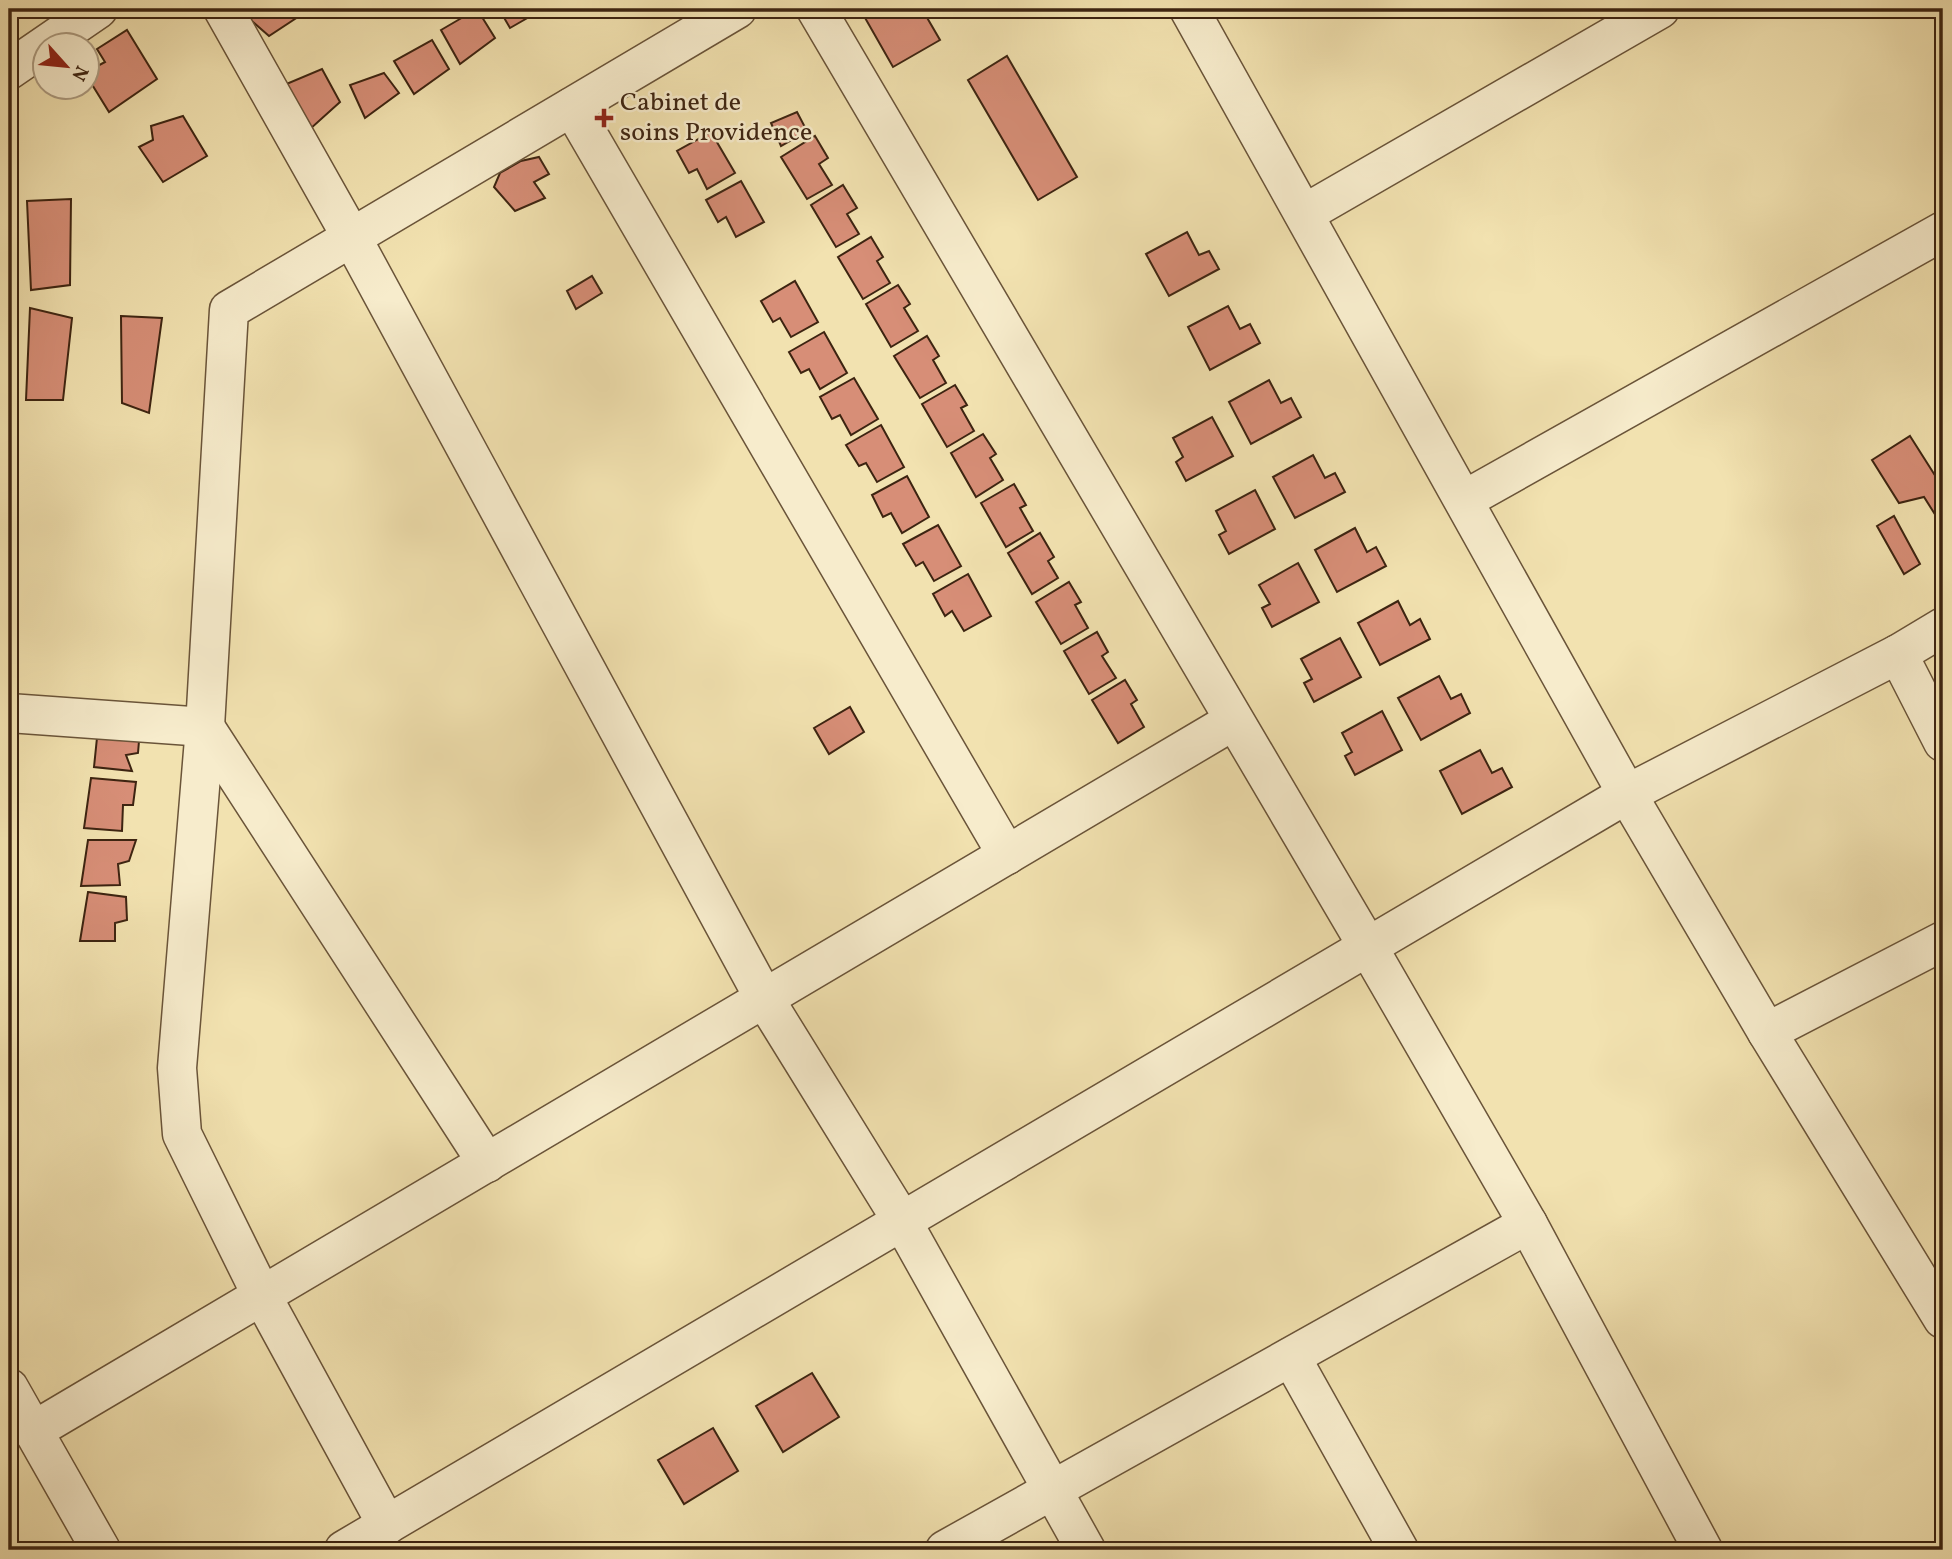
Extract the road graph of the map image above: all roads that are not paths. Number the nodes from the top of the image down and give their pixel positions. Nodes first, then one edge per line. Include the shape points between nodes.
1 (98, 9) edge
2 (223, 9) edge
3 (737, 9) edge
4 (816, 9) edge
5 (1189, 9) edge
6 (1660, 9) edge
7 (9, 70) edge
8 (572, 107) junction
9 (1304, 214) junction
10 (1943, 230) edge
11 (352, 238) junction
12 (1464, 500) junction
13 (1943, 627) edge
14 (1898, 654) junction
15 (9, 713) edge
16 (1233, 720) junction
17 (205, 727) junction
18 (1943, 742) edge
19 (1628, 794) junction
20 (1007, 855) junction
21 (1943, 941) edge
22 (1368, 947) junction
23 (764, 998) junction
24 (1767, 1032) junction
25 (487, 1163) junction
26 (902, 1221) junction
27 (1528, 1224) junction
28 (262, 1296) junction
29 (1943, 1319) edge
30 (1291, 1357) junction
31 (9, 1388) edge
32 (33, 1431) junction
33 (1053, 1490) junction
34 (387, 1525) junction
35 (101, 1550) edge
36 (344, 1550) edge
37 (944, 1550) edge
38 (1086, 1550) edge
39 (1399, 1550) edge
40 (1703, 1550) edge

1 - 7 street
2 - 11 street
3 - 8 street
4 - 16 street
5 - 9 street
6 - 9 street
8 - 11 street
8 - 20 street
9 - 12 street
10 - 12 street
11 - 17 street via 229,310
11 - 23 street
12 - 19 street
13 - 14 street
14 - 18 street
14 - 19 street
15 - 17 street
16 - 20 street
16 - 22 street
17 - 25 street
17 - 28 street via 177,1068 182,1134
19 - 22 street
19 - 24 street
20 - 23 street
21 - 24 street
22 - 26 street
22 - 27 street
23 - 25 street
23 - 26 street
24 - 29 street
25 - 28 street
26 - 33 street
26 - 34 street
27 - 30 street
27 - 40 street
28 - 32 street
28 - 34 street
30 - 33 street
30 - 39 street
31 - 32 street
32 - 35 street
33 - 37 street
33 - 38 street
34 - 36 street

